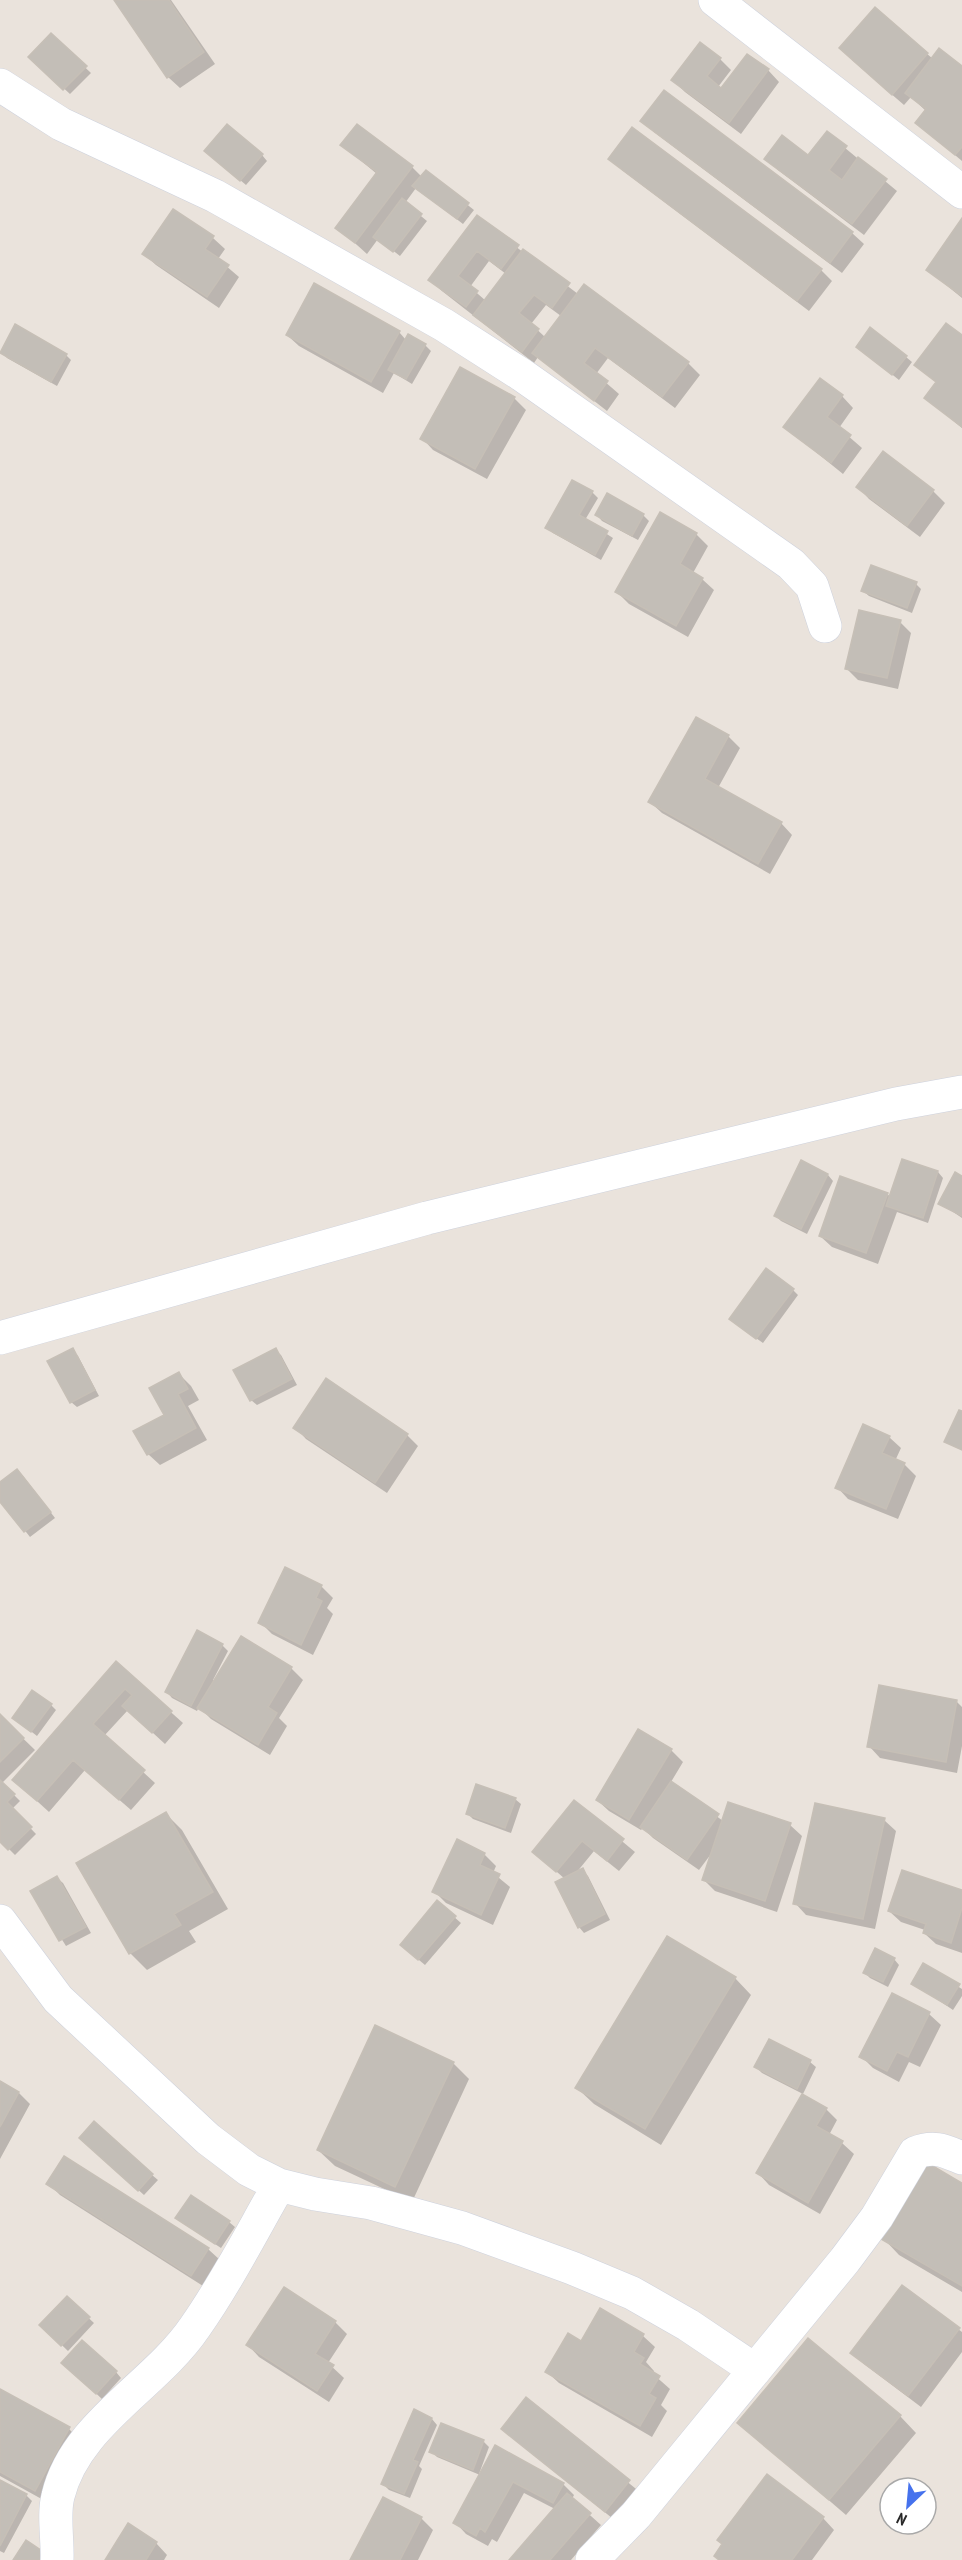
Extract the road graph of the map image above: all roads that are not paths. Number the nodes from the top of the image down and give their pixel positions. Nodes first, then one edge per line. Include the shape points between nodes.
1 (716, 0) edge
2 (0, 85) edge
3 (962, 192) edge
4 (825, 626) dead end
5 (962, 1092) edge
6 (0, 1338) edge
7 (0, 1921) edge
8 (962, 2158) edge
9 (279, 2185) junction
10 (755, 2370) junction
11 (57, 2560) edge
12 (592, 2560) edge

1 - 3 street
2 - 4 street via 61,124 215,196 444,325 522,375 791,564 812,586
5 - 6 street via 896,1104 427,1218
7 - 9 street via 58,2000 208,2139 249,2170
8 - 10 street via 938,2148 915,2153 871,2226
9 - 10 street via 371,2203 450,2225 572,2268 632,2293
9 - 11 street via 195,2328 152,2378 94,2430 68,2467 57,2498
10 - 12 street via 636,2515

